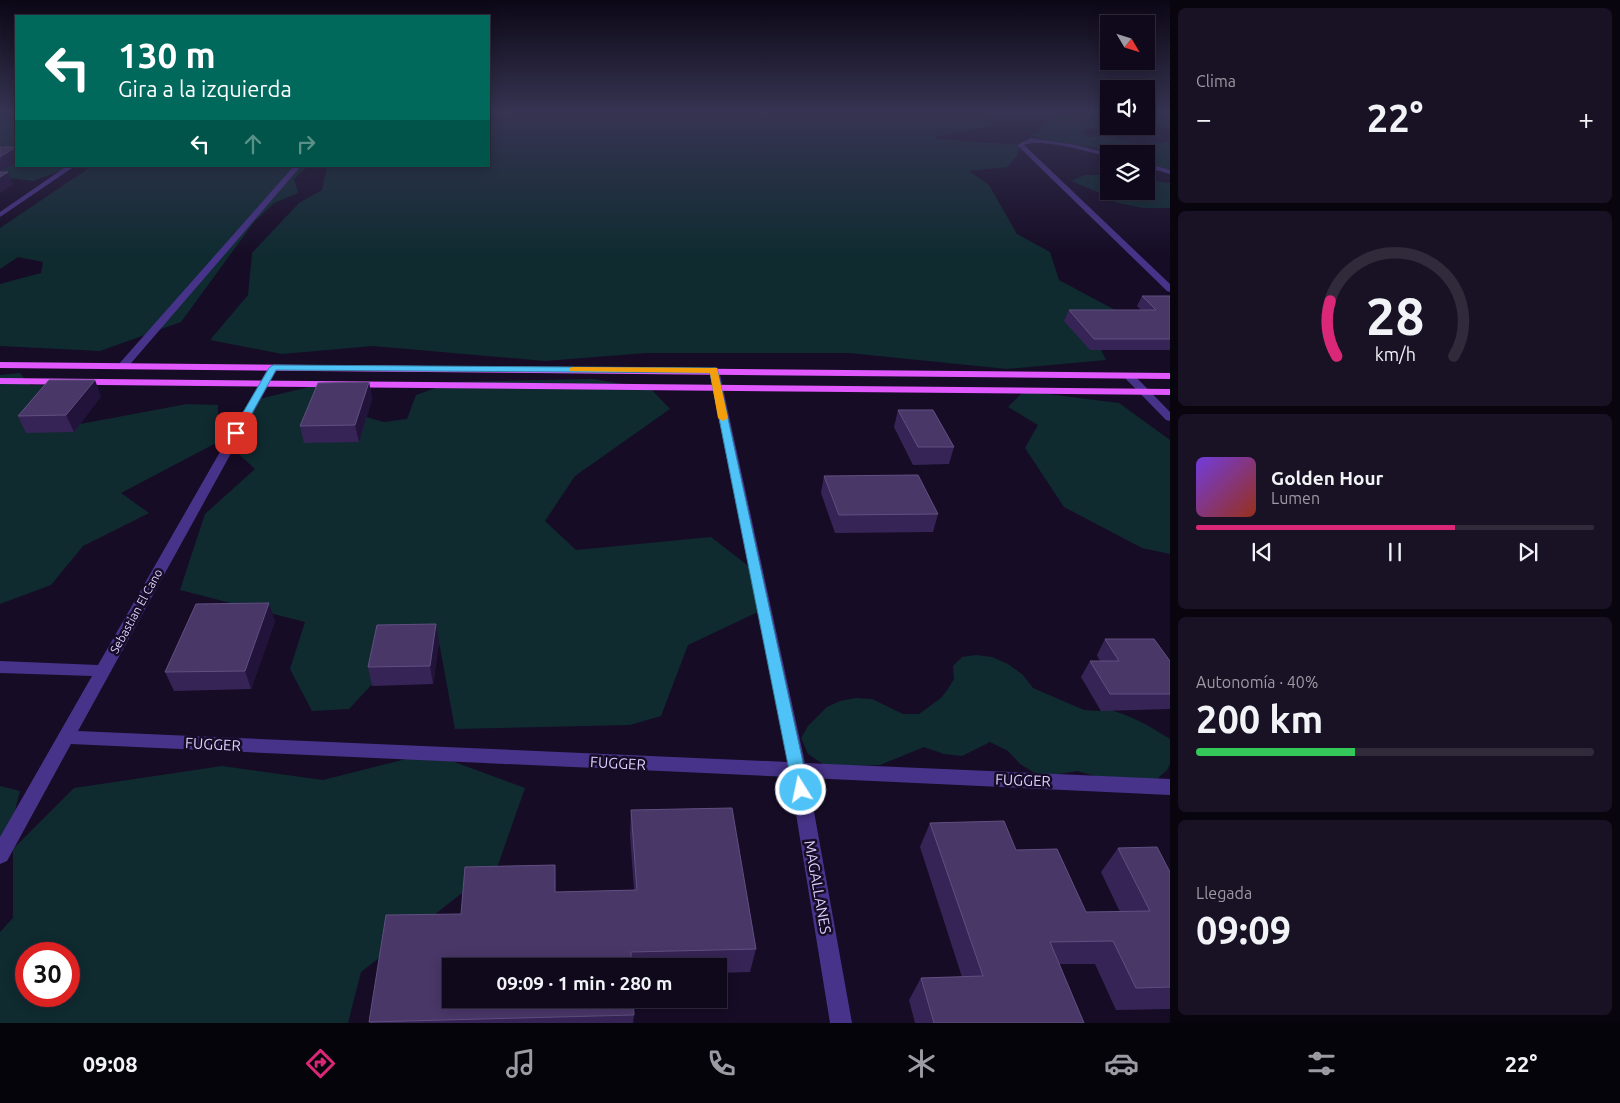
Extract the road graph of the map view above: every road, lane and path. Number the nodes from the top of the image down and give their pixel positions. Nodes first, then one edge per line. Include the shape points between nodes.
1 (1035, 160) edge
2 (71, 167) edge
3 (297, 167) edge
4 (1155, 168) edge
5 (1170, 172) edge
6 (0, 215) edge
7 (1170, 288) edge
8 (0, 365) edge
9 (122, 367) junction
10 (273, 368) junction
11 (714, 370) junction
12 (1129, 376) junction
13 (1170, 376) edge
14 (0, 381) edge
15 (265, 382) junction
16 (717, 388) junction
17 (1145, 392) junction
18 (1170, 392) edge
19 (1170, 418) edge
20 (0, 667) edge
21 (103, 671) junction
22 (66, 737) junction
23 (798, 771) junction
24 (1170, 787) edge
25 (0, 855) edge
26 (841, 1023) edge

1 - 7 street
2 - 6 street
3 - 9 street
4 - 5 street
8 - 9 main road
9 - 10 main road
10 - 11 main road
10 - 15 street, Sebastian El Cano
11 - 12 main road
11 - 16 street, MAGALLANES
12 - 13 main road
12 - 17 street
14 - 15 main road
15 - 16 main road
15 - 21 street, Sebastian El Cano
16 - 17 main road
16 - 23 street, MAGALLANES
17 - 18 main road
17 - 19 street
20 - 21 street
21 - 22 street, Sebastian El Cano
22 - 23 street, FUGGER
22 - 25 street, Sebastian El Cano
23 - 24 street, FUGGER
23 - 26 street, MAGALLANES

